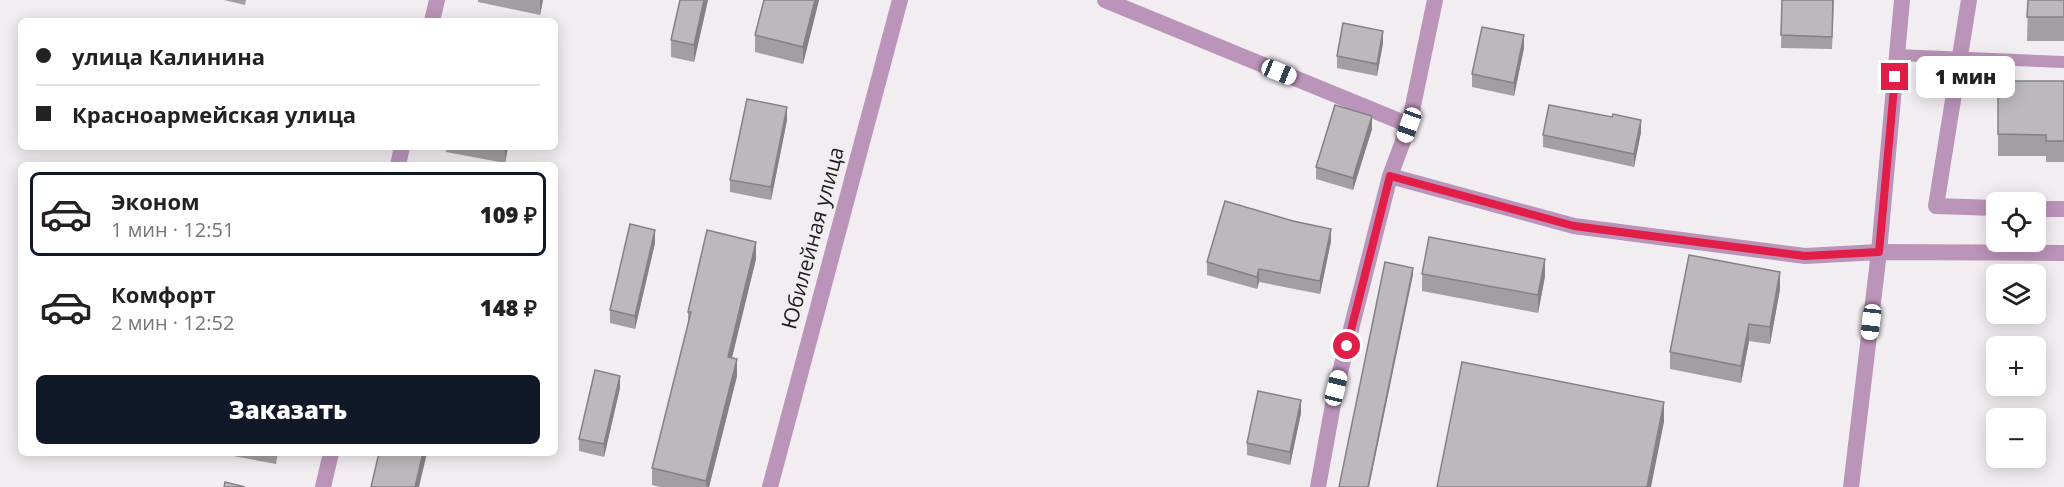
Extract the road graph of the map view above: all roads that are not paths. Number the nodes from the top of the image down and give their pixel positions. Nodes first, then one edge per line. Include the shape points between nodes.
1 (437, 0) edge
2 (900, 0) edge
3 (1105, 0) edge
4 (1435, 0) edge
5 (1902, 0) edge
6 (1970, 0) edge
7 (433, 18) edge
8 (1897, 55) junction
9 (1960, 58) junction
10 (2064, 62) edge
11 (1409, 125) junction
12 (1390, 176) junction
13 (1986, 208) edge
14 (2046, 209) edge
15 (2064, 209) edge
16 (1879, 252) junction
17 (2064, 253) edge
18 (330, 456) edge
19 (323, 487) edge
20 (770, 487) edge
21 (1318, 487) edge
22 (1851, 487) edge

1 - 7 street
2 - 20 street, Юбилейная улица
3 - 11 street
4 - 11 street
5 - 8 street
6 - 9 street
8 - 9 lane
8 - 16 street
9 - 10 lane
9 - 13 street via 1936,206
11 - 12 street
12 - 16 street via 1574,226 1805,256
12 - 21 street via 1336,388
14 - 15 street
16 - 17 street
16 - 22 street
18 - 19 street

